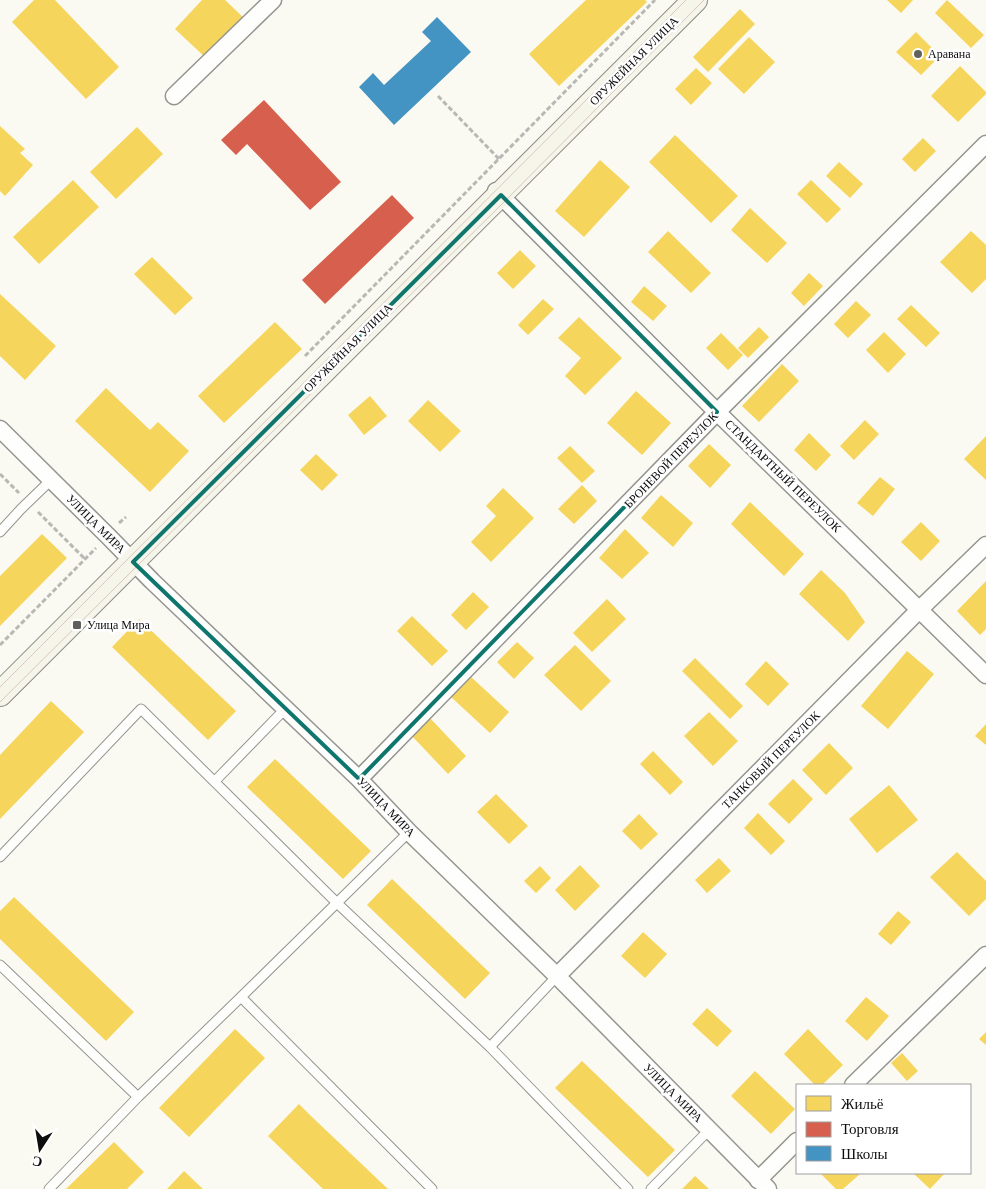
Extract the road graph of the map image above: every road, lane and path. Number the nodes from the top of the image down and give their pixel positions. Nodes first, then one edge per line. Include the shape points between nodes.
1 (273, 0) edge
2 (655, 0) edge
3 (695, 0) edge
4 (174, 96) dead end
5 (438, 96) dead end
6 (986, 144) edge
7 (499, 159) junction
8 (499, 193) junction
9 (464, 195) dead end
10 (717, 412) junction
11 (0, 429) edge
12 (0, 474) edge
13 (52, 479) junction
14 (28, 502) junction
15 (0, 532) edge
16 (986, 545) edge
17 (133, 562) junction
18 (920, 609) junction
19 (0, 645) edge
20 (986, 675) edge
21 (0, 694) edge
22 (286, 708) junction
23 (359, 779) junction
24 (215, 781) junction
25 (409, 832) junction
26 (0, 857) edge
27 (338, 904) junction
28 (986, 955) edge
29 (0, 965) edge
30 (557, 976) junction
31 (241, 997) junction
32 (490, 1047) junction
33 (854, 1084) edge
34 (138, 1098) junction
35 (709, 1130) junction
36 (796, 1142) edge
37 (763, 1184) edge
38 (49, 1189) edge
39 (432, 1189) edge
40 (628, 1189) edge
41 (651, 1189) edge

1 - 4 street
2 - 7 path
3 - 8 street, ОРУЖЕЙНАЯ УЛИЦА
5 - 7 path
6 - 10 street, БРОНЕВОЙ ПЕРЕУЛОК
7 - 9 path
8 - 10 street, СТАНДАРТНЫЙ ПЕРЕУЛОК
8 - 17 street, ОРУЖЕЙНАЯ УЛИЦА
10 - 18 street, СТАНДАРТНЫЙ ПЕРЕУЛОК
10 - 23 street, БРОНЕВОЙ ПЕРЕУЛОК
11 - 13 street, УЛИЦА МИРА
12 - 14 path
13 - 14 lane
13 - 17 street, УЛИЦА МИРА
14 - 15 lane
14 - 19 path via 85,559
16 - 18 street, ТАНКОВЫЙ ПЕРЕУЛОК
17 - 21 street, ОРУЖЕЙНАЯ УЛИЦА
17 - 22 street, УЛИЦА МИРА
18 - 20 street, СТАНДАРТНЫЙ ПЕРЕУЛОК
18 - 30 street, ТАНКОВЫЙ ПЕРЕУЛОК
22 - 23 street, УЛИЦА МИРА
22 - 24 lane
23 - 25 street, УЛИЦА МИРА
24 - 26 lane via 141,709
24 - 27 lane
25 - 27 lane
25 - 30 street, УЛИЦА МИРА
27 - 31 lane
27 - 32 lane
28 - 33 street
29 - 34 lane
30 - 32 lane
30 - 35 street, УЛИЦА МИРА
31 - 34 lane
31 - 39 lane
32 - 40 lane
34 - 38 lane
35 - 37 street, УЛИЦА МИРА
35 - 41 lane
36 - 37 street

